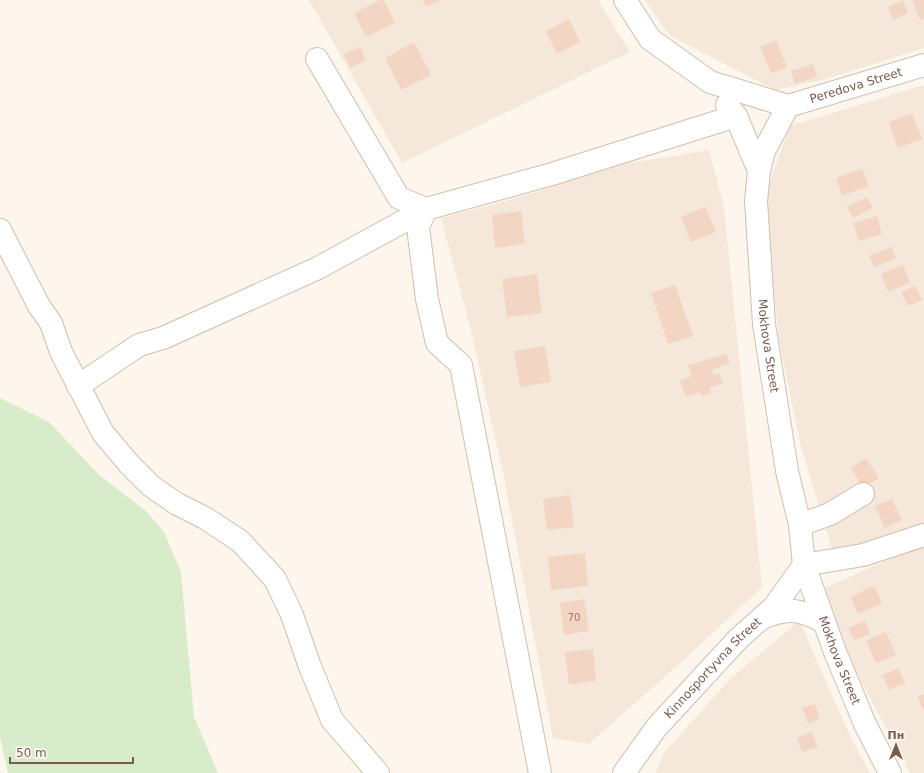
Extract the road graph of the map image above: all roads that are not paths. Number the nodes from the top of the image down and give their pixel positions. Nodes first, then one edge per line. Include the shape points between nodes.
1 (625, 0) edge
2 (317, 59) dead end
3 (924, 65) edge
4 (710, 82) junction
5 (788, 106) junction
6 (736, 116) junction
7 (759, 171) junction
8 (426, 209) junction
9 (0, 230) edge
10 (78, 386) junction
11 (863, 494) dead end
12 (800, 525) junction
13 (924, 535) edge
14 (804, 565) junction
15 (761, 619) junction
16 (824, 622) junction
17 (378, 773) edge
18 (540, 773) edge
19 (624, 773) edge
20 (890, 773) edge

1 - 4 street via 650,39
2 - 8 street via 400,198
3 - 5 street, Peredova Street
4 - 5 street
4 - 6 street
5 - 7 street, Mokhova Street via 764,151
6 - 7 street
6 - 8 street via 552,174
7 - 12 street, Mokhova Street via 756,201 764,324 787,471
8 - 10 street via 318,268 163,338 139,345
8 - 18 street via 418,227 427,299 437,343 461,365
9 - 10 street via 39,306 51,323 60,352
10 - 17 street via 103,433 129,464 177,504 205,518 240,541 275,579 292,615 308,664 332,720
11 - 12 street via 830,514
12 - 14 street, Mokhova Street
13 - 14 street via 863,555
14 - 15 street, Kinnosportyvna Street via 774,607
14 - 16 street, Mokhova Street
15 - 16 street via 775,613 790,611 806,612
15 - 19 street, Kinnosportyvna Street via 738,639 656,728
16 - 20 street, Mokhova Street via 865,724

